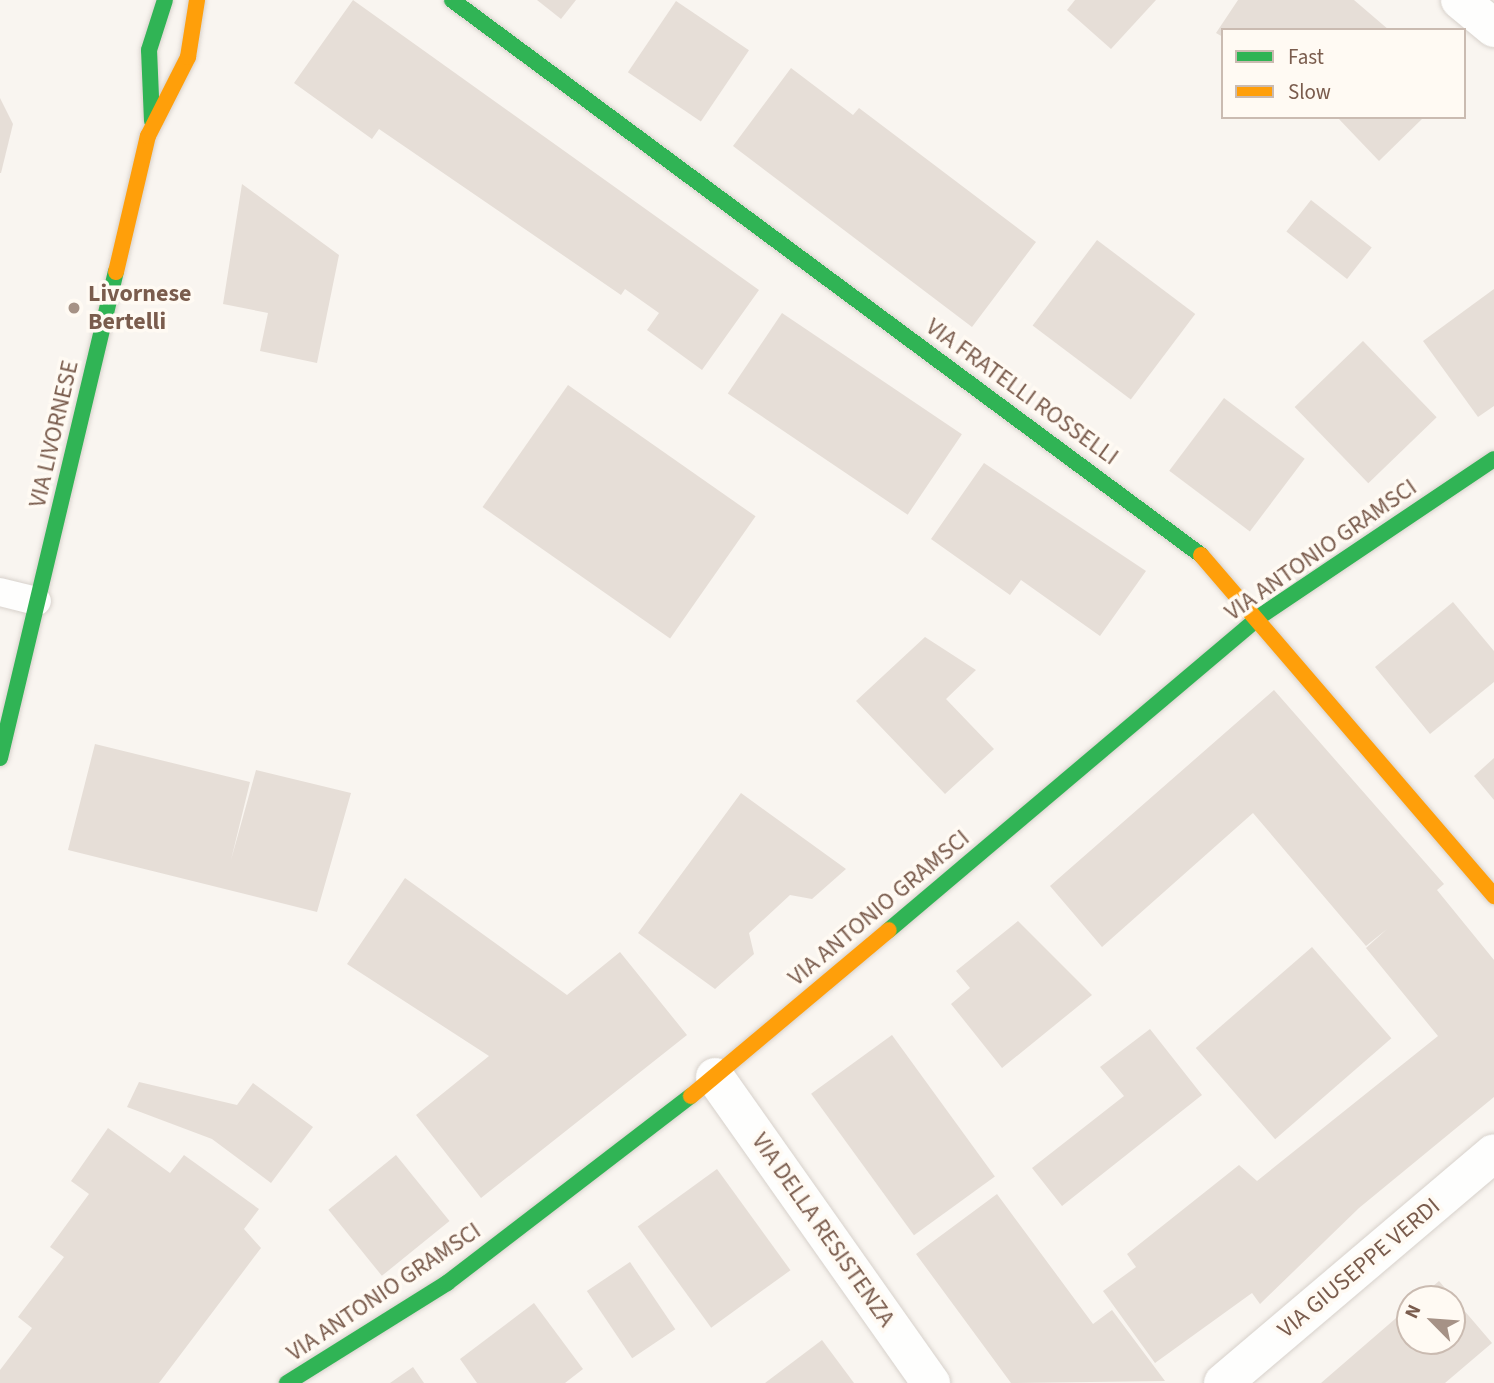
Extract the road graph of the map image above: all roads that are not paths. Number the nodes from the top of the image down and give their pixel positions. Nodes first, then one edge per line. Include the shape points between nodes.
1 (165, 0) edge
2 (197, 0) edge
3 (452, 0) edge
4 (1460, 0) edge
5 (1494, 29) edge
6 (152, 121) junction
7 (1494, 459) edge
8 (0, 592) edge
9 (37, 601) junction
10 (1259, 617) junction
11 (0, 756) edge
12 (1494, 896) edge
13 (715, 1077) junction
14 (1494, 1153) edge
15 (287, 1383) edge
16 (931, 1383) edge
17 (1223, 1383) edge

1 - 6 street, VIA LIVORNESE via 149,50
2 - 6 street, VIA LIVORNESE via 188,57
3 - 10 street, VIA FRATELLI ROSSELLI via 1198,551
4 - 5 street
6 - 9 street, VIA LIVORNESE
7 - 10 street, VIA ANTONIO GRAMSCI
8 - 9 lane
9 - 11 street, VIA LIVORNESE
10 - 12 street, VIA FRATELLI ROSSELLI
10 - 13 street, VIA ANTONIO GRAMSCI
13 - 15 street, VIA ANTONIO GRAMSCI via 447,1283
13 - 16 street, VIA DELLA RESISTENZA
14 - 17 street, VIA GIUSEPPE VERDI

